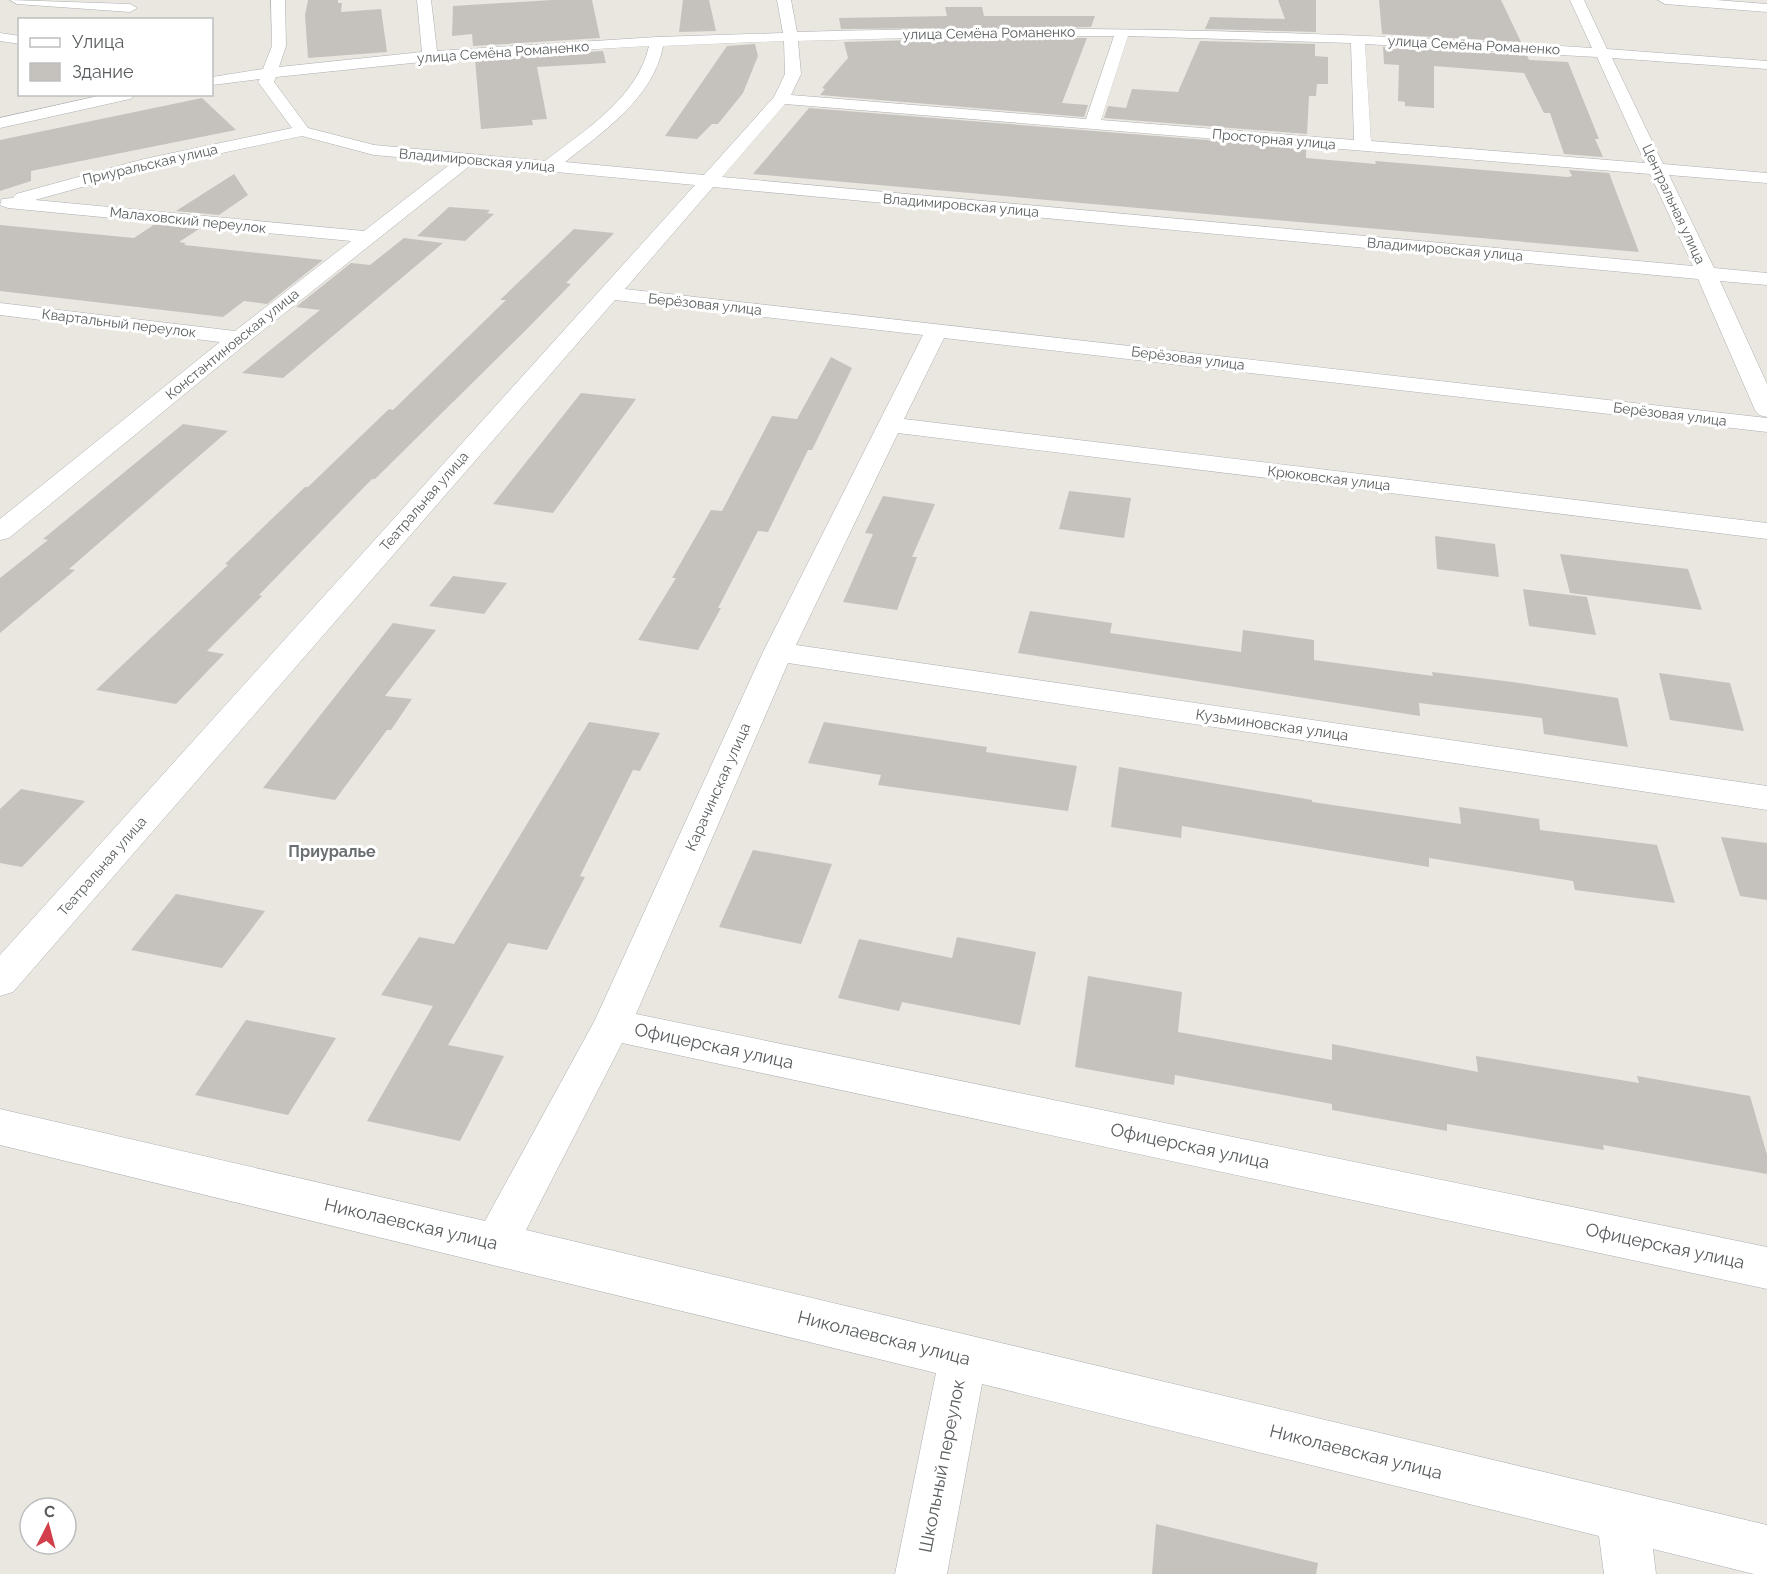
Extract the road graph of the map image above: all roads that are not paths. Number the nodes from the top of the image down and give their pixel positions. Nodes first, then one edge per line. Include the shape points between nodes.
1 (17, 0) edge
2 (278, 0) edge
3 (424, 0) edge
4 (784, 0) edge
5 (1577, 0) edge
6 (1665, 0) edge
7 (1767, 8) edge
8 (112, 18) edge
9 (1122, 32) junction
10 (791, 37) junction
11 (0, 38) edge
12 (1358, 39) junction
13 (18, 40) edge
14 (657, 41) junction
15 (1603, 52) junction
16 (430, 56) junction
17 (1767, 65) edge
18 (269, 72) junction
19 (213, 81) edge
20 (42, 96) edge
21 (121, 96) edge
22 (781, 99) junction
23 (59, 109) junction
24 (0, 123) edge
25 (1092, 124) junction
26 (303, 131) junction
27 (1363, 146) junction
28 (468, 160) junction
29 (549, 166) junction
30 (1658, 169) junction
31 (1767, 178) edge
32 (705, 182) junction
33 (4, 204) edge
34 (368, 237) junction
35 (1707, 273) junction
36 (1767, 279) edge
37 (608, 293) junction
38 (0, 309) edge
39 (937, 330) junction
40 (239, 338) junction
41 (1767, 410) edge
42 (891, 425) junction
43 (1767, 425) edge
44 (1767, 531) edge
45 (0, 532) edge
46 (778, 652) junction
47 (1767, 798) edge
48 (0, 981) edge
49 (612, 1025) junction
50 (0, 1127) edge
51 (496, 1244) junction
52 (1767, 1268) edge
53 (963, 1358) junction
54 (1622, 1516) junction
55 (1767, 1551) edge
56 (921, 1574) edge
57 (1630, 1574) edge

1 - 8 street via 135,6
2 - 18 street via 279,45
3 - 16 street
4 - 10 street, Театральная улица
5 - 15 street, Центральная улица
6 - 7 street
9 - 10 street, улица Семёна Романенко
9 - 12 street, улица Семёна Романенко
9 - 25 street
10 - 14 street, улица Семёна Романенко
10 - 22 street, Театральная улица via 793,74
11 - 13 street
12 - 15 street, улица Семёна Романенко
12 - 27 street
14 - 16 street, улица Семёна Романенко
14 - 29 street via 650,68 625,101 594,132
15 - 17 street, улица Семёна Романенко
15 - 30 street, Центральная улица
16 - 18 street, улица Семёна Романенко
18 - 19 street, улица Семёна Романенко
18 - 26 street via 266,82
20 - 23 street
21 - 23 street
22 - 25 street, Просторная улица
22 - 32 street, Театральная улица
23 - 24 street
25 - 27 street, Просторная улица
26 - 28 street, Владимировская улица via 374,150
26 - 33 street, Приуральская улица via 144,164
27 - 30 street, Просторная улица
28 - 29 street, Владимировская улица
28 - 34 street, Константиновская улица
29 - 32 street, Владимировская улица
30 - 31 street, Просторная улица
30 - 35 street, Центральная улица
32 - 35 street, Владимировская улица
32 - 37 street, Театральная улица
33 - 34 street, Малаховский переулок
34 - 40 street, Константиновская улица
35 - 36 street, Владимировская улица
35 - 41 street, Центральная улица
37 - 39 street, Берёзовая улица
37 - 48 street, Театральная улица
38 - 40 street, Квартальный переулок
39 - 42 street, Карачинская улица
39 - 43 street, Берёзовая улица
40 - 45 street, Константиновская улица
42 - 44 street, Крюковская улица
42 - 46 street, Карачинская улица
46 - 47 street, Кузьминовская улица
46 - 49 street, Карачинская улица
49 - 51 street, Карачинская улица
49 - 52 street, Офицерская улица
50 - 51 street, Николаевская улица
51 - 53 street, Николаевская улица
53 - 54 street, Николаевская улица
53 - 56 street, Школьный переулок
54 - 55 street, Николаевская улица
54 - 57 street

